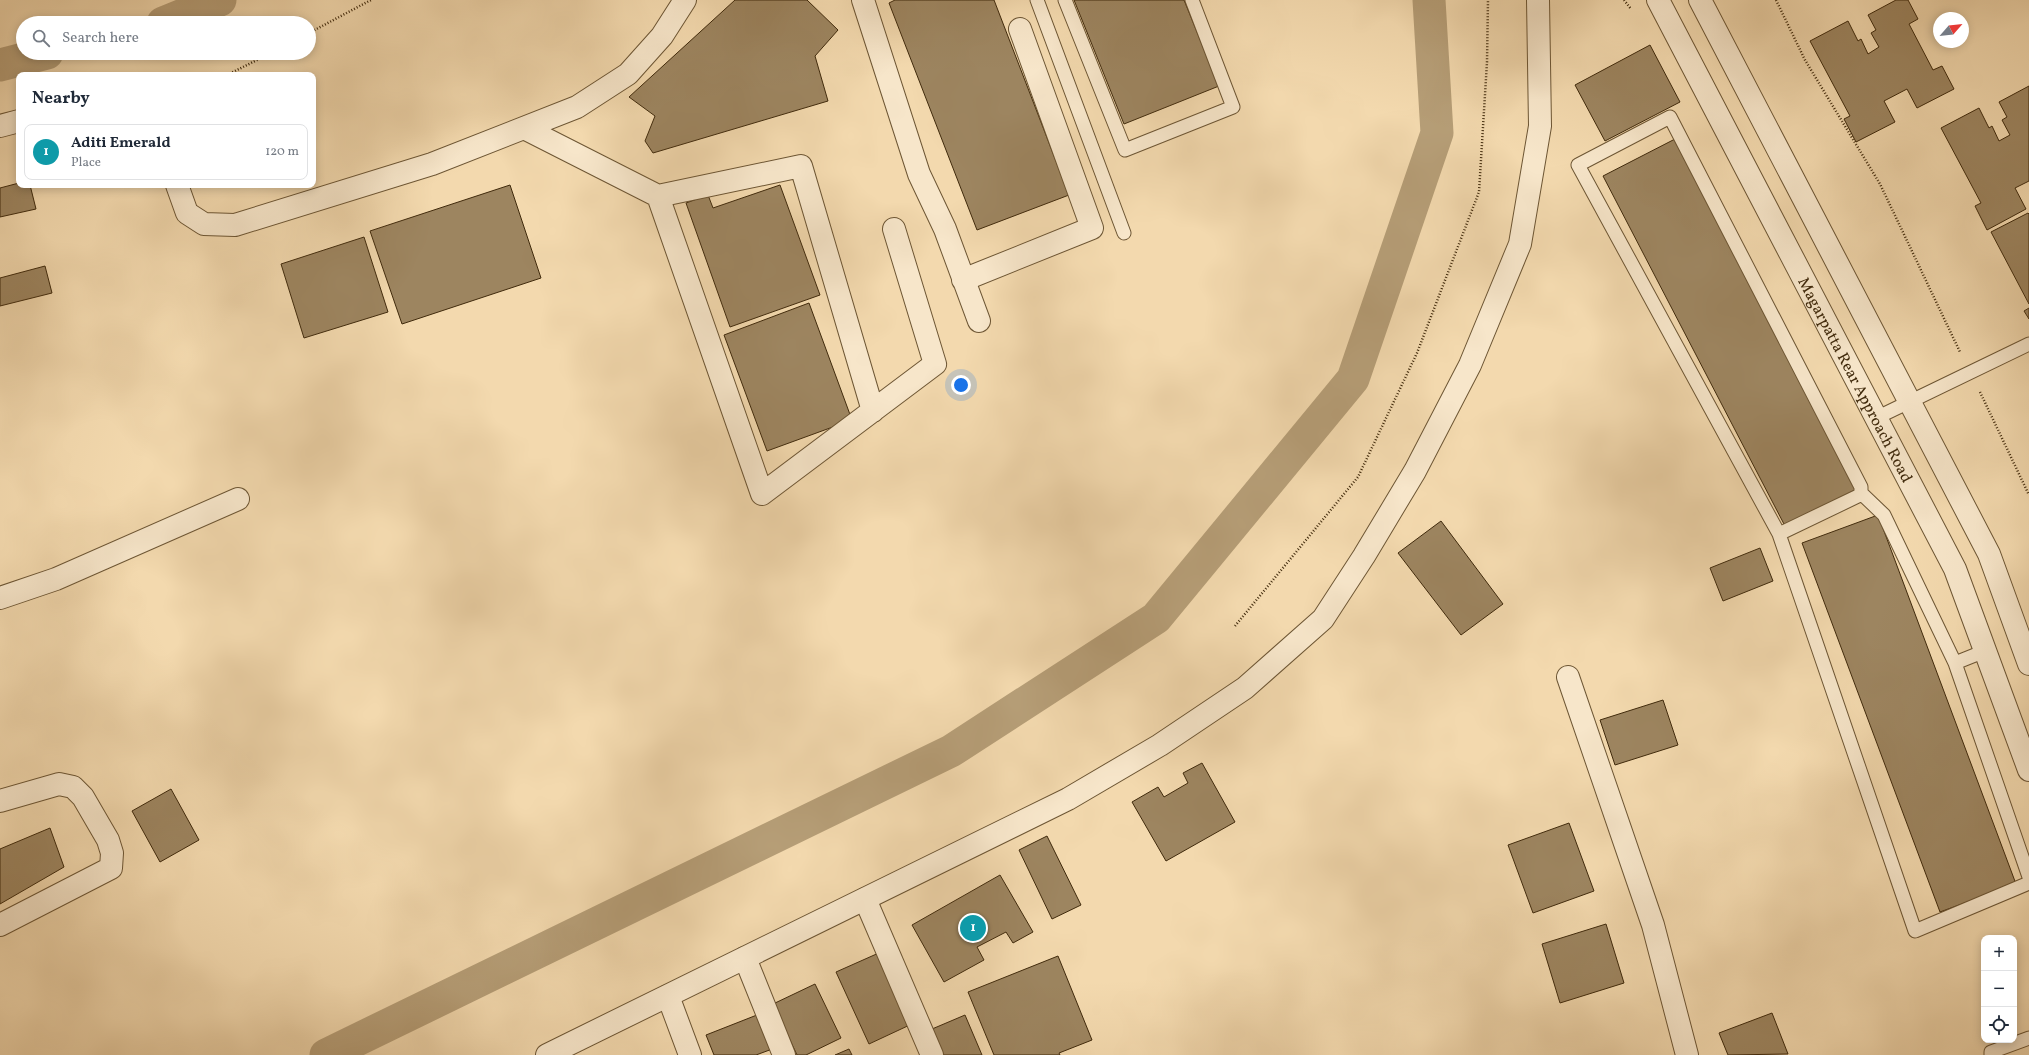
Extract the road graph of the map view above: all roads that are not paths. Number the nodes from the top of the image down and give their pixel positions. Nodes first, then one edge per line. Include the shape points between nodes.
1 (685, 0) edge
2 (863, 0) edge
3 (1037, 0) edge
4 (1065, 0) edge
5 (1192, 0) edge
6 (1538, 0) edge
7 (1658, 0) edge
8 (1700, 0) edge
9 (1020, 29) dead end
10 (16, 122) edge
11 (0, 126) edge
12 (524, 128) junction
13 (178, 188) edge
14 (658, 196) junction
15 (894, 229) dead end
16 (1124, 233) dead end
17 (963, 280) junction
18 (979, 321) dead end
19 (2029, 344) edge
20 (1910, 401) junction
21 (873, 411) junction
22 (1876, 418) junction
23 (1861, 493) junction
24 (238, 499) dead end
25 (1779, 534) junction
26 (0, 598) edge
27 (1985, 651) junction
28 (1955, 663) junction
29 (2029, 664) edge
30 (1568, 677) dead end
31 (2029, 770) edge
32 (0, 800) edge
33 (2029, 876) edge
34 (2029, 883) edge
35 (865, 899) junction
36 (0, 925) edge
37 (745, 958) junction
38 (668, 996) junction
39 (2029, 1038) edge
40 (561, 1052) edge
41 (690, 1055) edge
42 (784, 1055) edge
43 (932, 1055) edge
44 (1687, 1055) edge
45 (1991, 1055) edge

1 - 12 street via 662,36 628,74 576,106
2 - 17 street via 919,174 945,229
3 - 16 lane
4 - 5 lane via 1125,150 1233,107
6 - 35 street via 1540,126 1520,244 1470,365 1418,464 1364,556 1323,618 1245,688 1160,745 1068,799
7 - 22 street, Magarpatta Rear Approach Road
8 - 20 street
9 - 17 street via 1092,228
10 - 11 street
12 - 13 street via 432,164 234,225 204,224 193,217 187,213
12 - 14 street
14 - 21 street via 801,166
14 - 21 street via 762,494
15 - 21 street via 935,364
17 - 18 street
19 - 20 lane
20 - 22 lane
20 - 29 street via 1989,554
22 - 27 street, Magarpatta Rear Approach Road via 1955,569
23 - 25 lane
23 - 25 lane via 1860,482 1670,117 1578,165
23 - 28 lane via 1884,515
24 - 26 street via 56,579
25 - 34 lane via 1915,931
27 - 28 lane
27 - 31 street, Magarpatta Rear Approach Road
28 - 33 lane
30 - 44 street via 1653,925
32 - 36 street via 59,784 73,787 83,797 108,840 112,853 111,868
35 - 37 street
35 - 43 street
37 - 38 street
37 - 42 street
38 - 40 street
38 - 41 street
39 - 45 lane via 1991,1052

